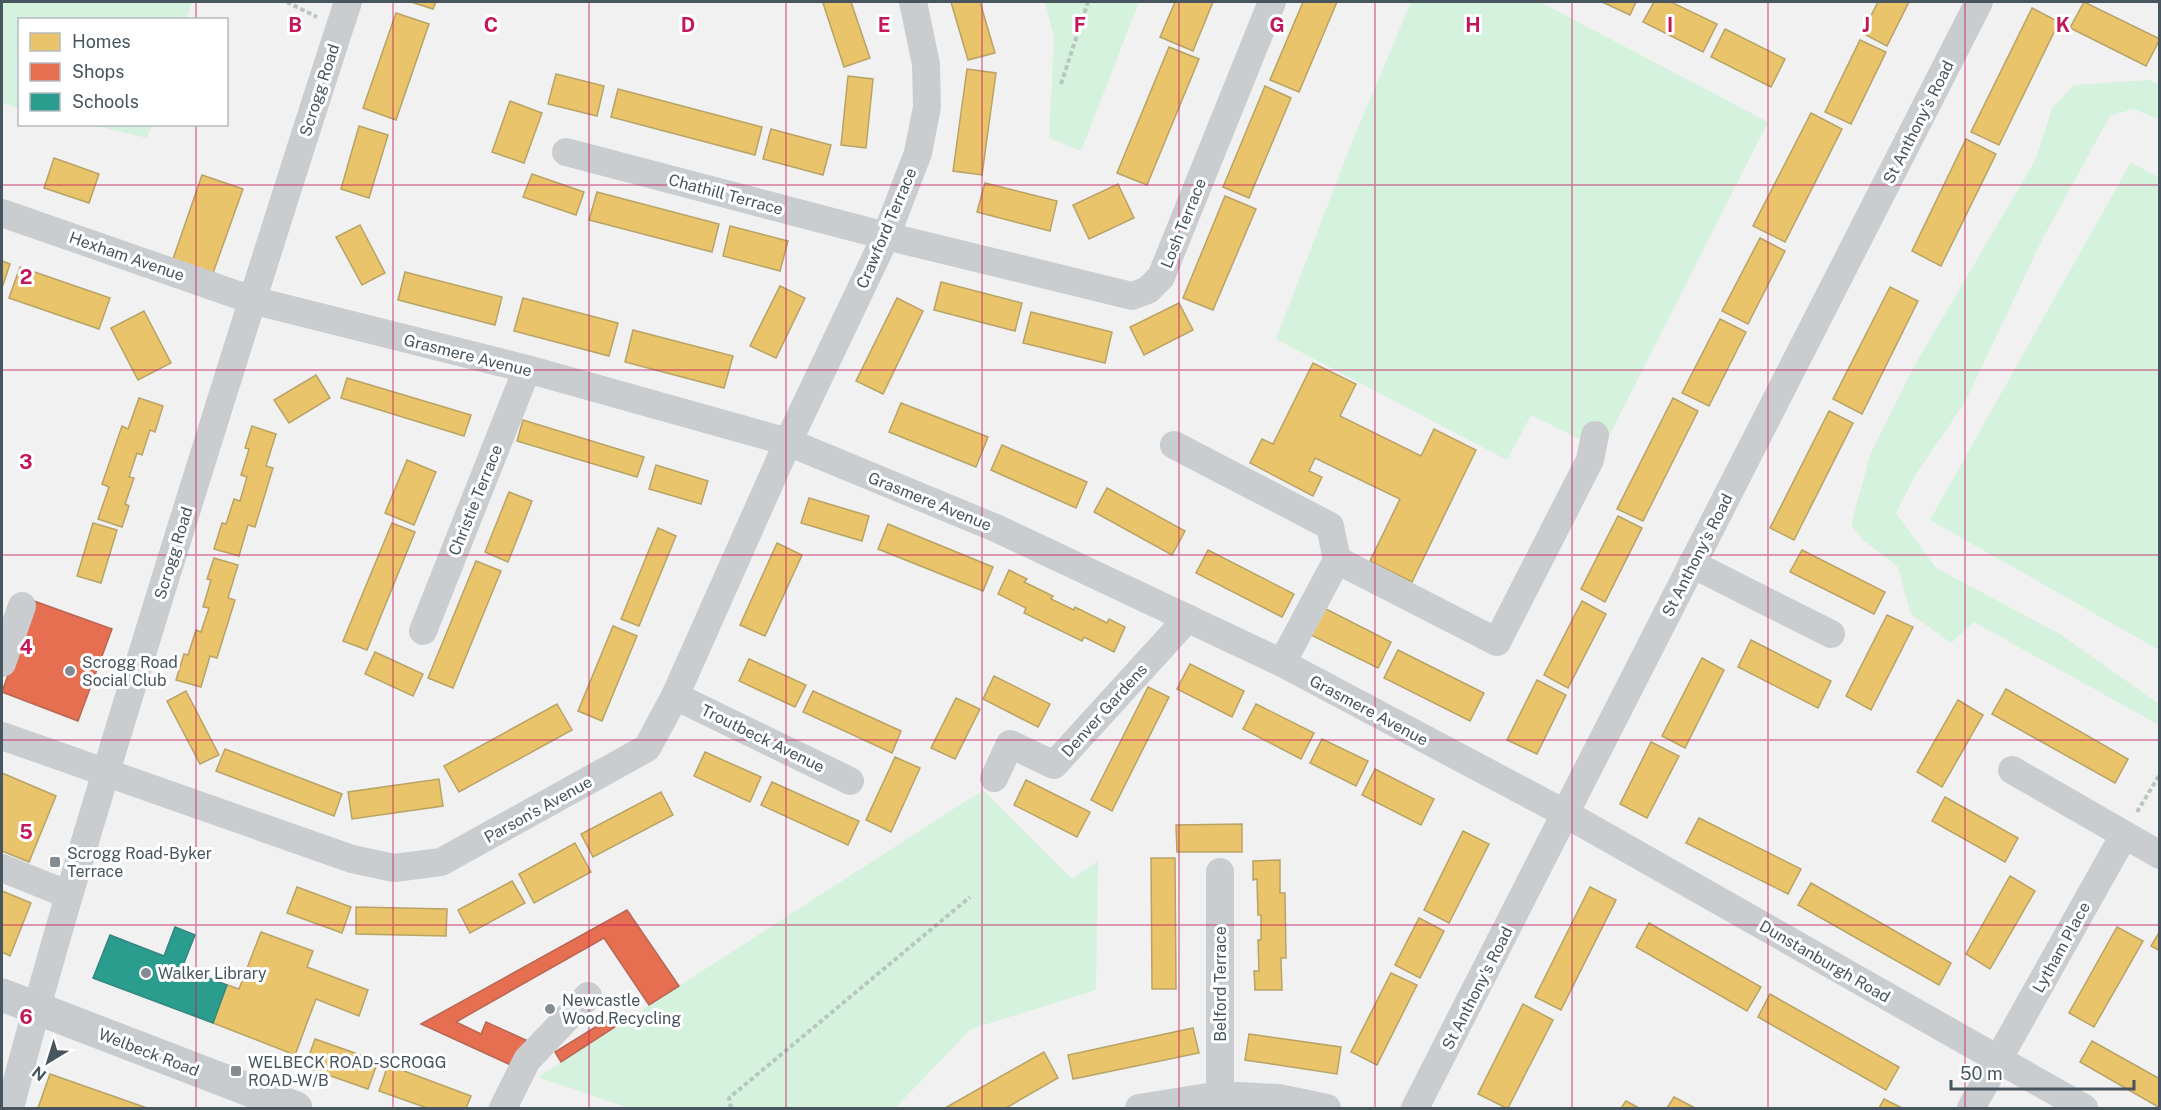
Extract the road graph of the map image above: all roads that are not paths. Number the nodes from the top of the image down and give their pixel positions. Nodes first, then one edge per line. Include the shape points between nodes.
1 (913, 2) edge
2 (1272, 2) edge
3 (1979, 2) edge
4 (343, 15) edge
5 (566, 152) dead end
6 (2, 213) edge
7 (886, 236) junction
8 (252, 300) junction
9 (527, 369) junction
10 (1595, 435) dead end
11 (788, 442) junction
12 (1174, 445) dead end
13 (1337, 560) junction
14 (1692, 564) junction
15 (22, 606) dead end
16 (1188, 618) junction
17 (423, 631) dead end
18 (1831, 634) dead end
19 (2, 663) edge
20 (1282, 663) junction
21 (675, 696) junction
22 (2, 736) edge
23 (2012, 770) dead end
24 (105, 772) junction
25 (994, 778) dead end
26 (850, 781) dead end
27 (1566, 814) junction
28 (2124, 835) junction
29 (2160, 855) edge
30 (2, 868) edge
31 (1220, 872) dead end
32 (69, 895) junction
33 (2, 995) edge
34 (588, 996) dead end
35 (36, 1008) junction
36 (1998, 1060) junction
37 (1220, 1095) junction
38 (10, 1108) edge
39 (296, 1108) edge
40 (503, 1108) edge
41 (1139, 1108) edge
42 (1327, 1108) edge
43 (1415, 1108) edge
44 (1971, 1108) edge
45 (2084, 1108) edge

1 - 7 street, Crawford Terrace via 926,64 927,107 918,153
2 - 7 street, Losh Terrace via 1169,259 1161,277 1148,290 1132,296
3 - 14 street, St Anthony's Road
4 - 8 street, Scrogg Road
5 - 7 street, Chathill Terrace
6 - 8 street, Hexham Avenue
7 - 11 street, Crawford Terrace
8 - 9 street, Grasmere Avenue
8 - 24 street, Scrogg Road
9 - 11 street, Grasmere Avenue
9 - 17 street, Christie Terrace
10 - 13 street via 1590,460 1497,642
11 - 16 street, Grasmere Avenue via 998,529
11 - 21 street, Parson's Avenue
12 - 13 street via 1330,526
13 - 20 street
14 - 18 street
14 - 27 street, St Anthony's Road
15 - 19 street
16 - 20 street, Grasmere Avenue
16 - 25 street, Denver Gardens via 1054,765 1010,744
20 - 27 street, Grasmere Avenue
21 - 24 street, Parson's Avenue via 647,748 441,862 394,868 352,859
21 - 26 street, Troutbeck Avenue
22 - 24 street, Parson's Avenue
23 - 28 street
24 - 32 street, Scrogg Road
27 - 36 street, Dunstanburgh Road
27 - 43 street, St Anthony's Road
28 - 29 street
28 - 36 street, Lytham Place
30 - 32 street
31 - 37 street, Belford Terrace
32 - 35 street, Scrogg Road
33 - 35 main road, Welbeck Road
34 - 40 street via 527,1060
35 - 38 street, Scrogg Road
35 - 39 main road, Welbeck Road
36 - 44 street, Lytham Place
36 - 45 street, Dunstanburgh Road
37 - 41 street
37 - 42 street via 1279,1098

